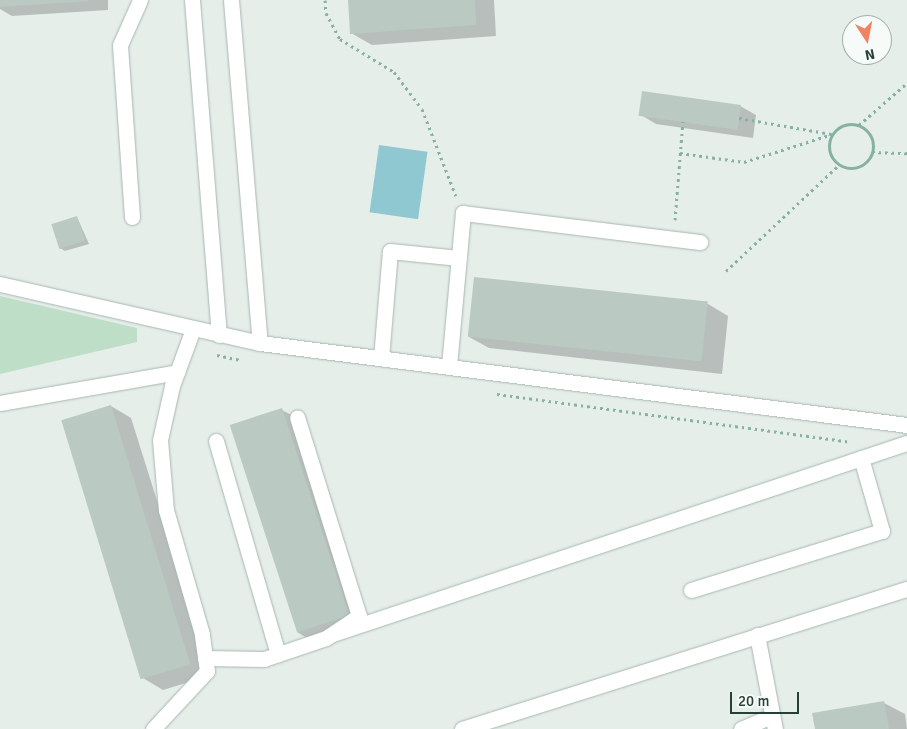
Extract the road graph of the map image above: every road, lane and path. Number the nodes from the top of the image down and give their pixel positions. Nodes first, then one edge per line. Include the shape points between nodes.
1 (140, 0) edge
2 (192, 0) edge
3 (231, 0) edge
4 (325, 0) edge
5 (907, 83) edge
6 (739, 118) dead end
7 (683, 121) dead end
8 (859, 125) junction
9 (833, 134) junction
10 (872, 152) junction
11 (680, 153) junction
12 (907, 153) edge
13 (839, 164) junction
14 (462, 213) junction
15 (132, 216) dead end
16 (674, 239) junction
17 (700, 242) dead end
18 (459, 258) junction
19 (726, 271) dead end
20 (0, 284) edge
21 (193, 329) junction
22 (219, 335) junction
23 (260, 343) junction
24 (187, 346) junction
25 (381, 358) junction
26 (249, 361) dead end
27 (449, 366) junction
28 (176, 372) junction
29 (487, 393) dead end
30 (0, 403) edge
31 (297, 417) dead end
32 (907, 425) edge
33 (216, 442) dead end
34 (853, 442) dead end
35 (907, 443) edge
36 (861, 458) junction
37 (907, 589) edge
38 (691, 590) dead end
39 (330, 635) junction
40 (757, 635) junction
41 (278, 654) junction
42 (205, 658) junction
43 (774, 723) edge
44 (153, 729) edge
45 (462, 729) edge
46 (741, 729) edge

1 - 15 lane via 120,45
2 - 22 lane
3 - 23 lane
4 - 14 path via 326,13 340,39 394,72 422,109
5 - 8 path
6 - 9 path
7 - 11 path
8 - 9 path via 844,125
8 - 10 path via 871,135
9 - 11 path via 744,162
9 - 13 path via 829,147
10 - 12 path
10 - 13 path via 860,167
11 - 16 path
13 - 19 path
14 - 16 lane
14 - 18 lane
16 - 17 lane
18 - 25 lane via 390,251
18 - 27 lane
20 - 21 lane
21 - 22 lane
21 - 24 lane
22 - 23 lane
23 - 25 lane
24 - 26 path
24 - 28 lane
25 - 27 lane
27 - 32 lane
28 - 30 lane
28 - 42 lane via 160,440 166,510 202,634
29 - 34 path
31 - 39 lane via 359,616
33 - 41 lane
35 - 36 lane
36 - 38 lane via 882,531
36 - 39 lane
37 - 40 lane
39 - 41 lane
40 - 43 lane
40 - 45 lane
41 - 42 lane via 264,660
42 - 44 lane via 206,670
43 - 46 lane

